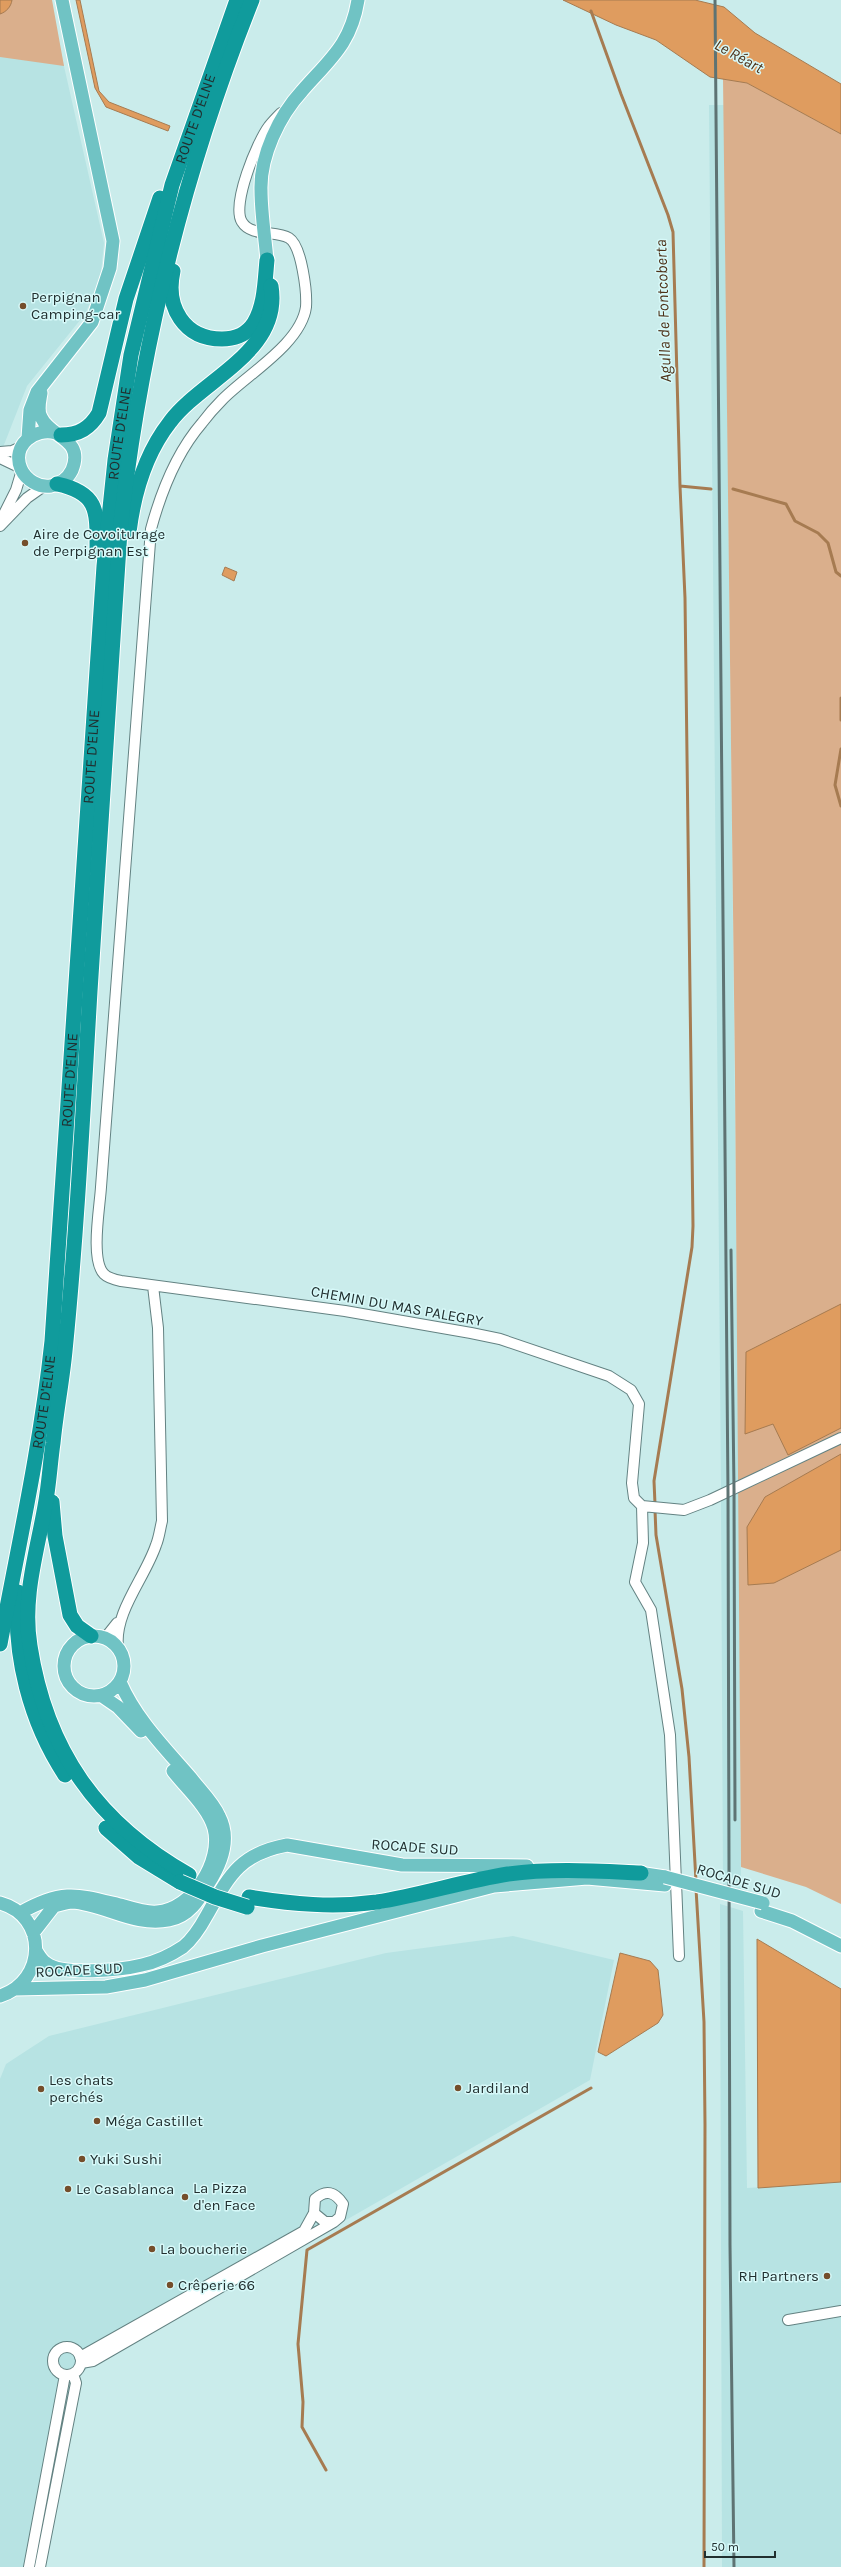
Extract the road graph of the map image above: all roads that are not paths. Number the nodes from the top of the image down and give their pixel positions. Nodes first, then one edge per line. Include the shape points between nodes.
1 (62, 0) edge
2 (237, 0) edge
3 (252, 0) edge
4 (256, 0) edge
5 (358, 0) edge
6 (224, 37) junction
7 (300, 92) junction
8 (265, 232) junction
9 (267, 260) junction
10 (49, 375) junction
11 (59, 434) junction
12 (25, 442) junction
13 (0, 452) edge
14 (0, 458) edge
15 (21, 469) junction
16 (50, 485) junction
17 (0, 523) edge
18 (0, 526) edge
19 (112, 661) junction
20 (82, 894) junction
21 (153, 1286) junction
22 (65, 1352) junction
23 (841, 1438) edge
24 (645, 1506) junction
25 (23, 1527) junction
26 (122, 1617) junction
27 (98, 1637) junction
28 (0, 1644) edge
29 (118, 1647) junction
30 (120, 1682) junction
31 (102, 1696) junction
32 (641, 1873) junction
33 (184, 1878) junction
34 (665, 1881) junction
35 (248, 1902) junction
36 (0, 1903) edge
37 (417, 1904) junction
38 (762, 1907) junction
39 (20, 1913) junction
40 (33, 1933) junction
41 (841, 1938) edge
42 (841, 1946) edge
43 (36, 1951) junction
44 (679, 1956) dead end
45 (15, 1989) junction
46 (0, 1996) edge
47 (314, 2213) junction
48 (334, 2222) junction
49 (841, 2311) edge
50 (788, 2320) dead end
51 (81, 2360) junction
52 (69, 2374) junction
53 (29, 2567) edge
54 (40, 2567) edge

1 - 10 main road via 113,241 110,268 92,322
2 - 6 highway, ROUTE D'ELNE
3 - 19 highway, ROUTE D'ELNE via 206,128 181,211 145,356 127,462
4 - 9 highway via 212,131 170,283 171,296 183,322 194,333 211,339 229,339 245,333 254,322 262,300
5 - 7 main road via 355,21 347,38
6 - 11 highway via 168,175 126,299 100,413 90,426 82,431
6 - 20 highway, ROUTE D'ELNE via 172,185 131,355 115,460 104,566
7 - 8 main road via 279,126 264,161 260,189
7 - 8 street via 268,127 242,190 238,213 242,223 252,230
8 - 9 main road
8 - 21 street, CHEMIN DU MAS PALEGRY via 290,239 305,274 306,308 300,325 281,349 222,400 200,424 169,478 151,529 96,1250 99,1267 104,1274 121,1281
9 - 19 highway via 273,294 270,316 261,334 245,355 171,420 154,445 146,463 135,494
10 - 11 main road via 39,404 40,417
10 - 12 main road via 37,392 30,410
11 - 12 main road via 42,431
11 - 16 main road via 72,448 74,457 70,473
12 - 13 street via 12,451
12 - 15 main road via 19,454
14 - 15 street
15 - 16 main road via 35,484
15 - 17 street via 13,497
16 - 18 street via 27,498
16 - 20 highway via 75,488 84,494 93,506 97,521 98,557 83,772
19 - 22 highway, ROUTE D'ELNE via 80,1162
20 - 25 highway, ROUTE D'ELNE via 52,1341 45,1406
21 - 24 street, CHEMIN DU MAS PALEGRY via 345,1311 471,1333 500,1339 609,1376 630,1390 639,1404 632,1483 634,1498
21 - 26 street via 158,1336 162,1521 156,1545
22 - 27 highway via 66,1376 51,1509 70,1615 77,1626
22 - 33 highway via 46,1502 30,1581 29,1643 35,1671 55,1736 68,1763 87,1792 116,1824
23 - 24 street via 684,1510
24 - 44 street via 643,1543 635,1582 651,1610 670,1735
25 - 28 highway
25 - 33 highway via 17,1613 20,1656 34,1715 48,1748 82,1801 108,1830 139,1857
26 - 27 street
26 - 29 street via 116,1635
27 - 29 main road
27 - 31 main road via 73,1644 64,1657 64,1673 72,1688 81,1694 91,1697
29 - 30 main road via 123,1658
30 - 31 main road via 112,1691
30 - 40 main road via 145,1725 220,1816 224,1843 219,1868 197,1903 185,1914 172,1919 155,1923 72,1902 54,1906
31 - 39 main road via 118,1707 141,1731 210,1817 214,1829 213,1857 186,1900 171,1910 139,1910 77,1894 58,1896
32 - 34 main road, ROCADE SUD
32 - 35 highway via 551,1870 514,1874 376,1902 341,1905
32 - 43 main road, ROCADE SUD via 582,1866 402,1865 287,1845 268,1848 237,1867 201,1926 184,1946 168,1956 142,1965 82,1970 58,1969 46,1963
33 - 35 highway
34 - 37 main road, ROCADE SUD via 587,1878 527,1882 494,1886
34 - 38 main road, ROCADE SUD, bridge
35 - 37 highway via 296,1916 336,1915
36 - 39 main road
37 - 45 main road, ROCADE SUD via 145,1980 106,1987
38 - 41 main road, ROCADE SUD
38 - 42 main road, ROCADE SUD
39 - 40 main road
40 - 43 main road
43 - 45 main road via 30,1973
45 - 46 main road
47 - 48 street via 325,2222
47 - 48 street via 315,2199 321,2194 329,2192 338,2196 343,2204 343,2211
47 - 51 street via 304,2231
48 - 51 street via 93,2361
49 - 50 street
51 - 52 street
51 - 52 street via 71,2347 56,2350 52,2361 54,2368
52 - 53 street
52 - 54 street via 76,2383

